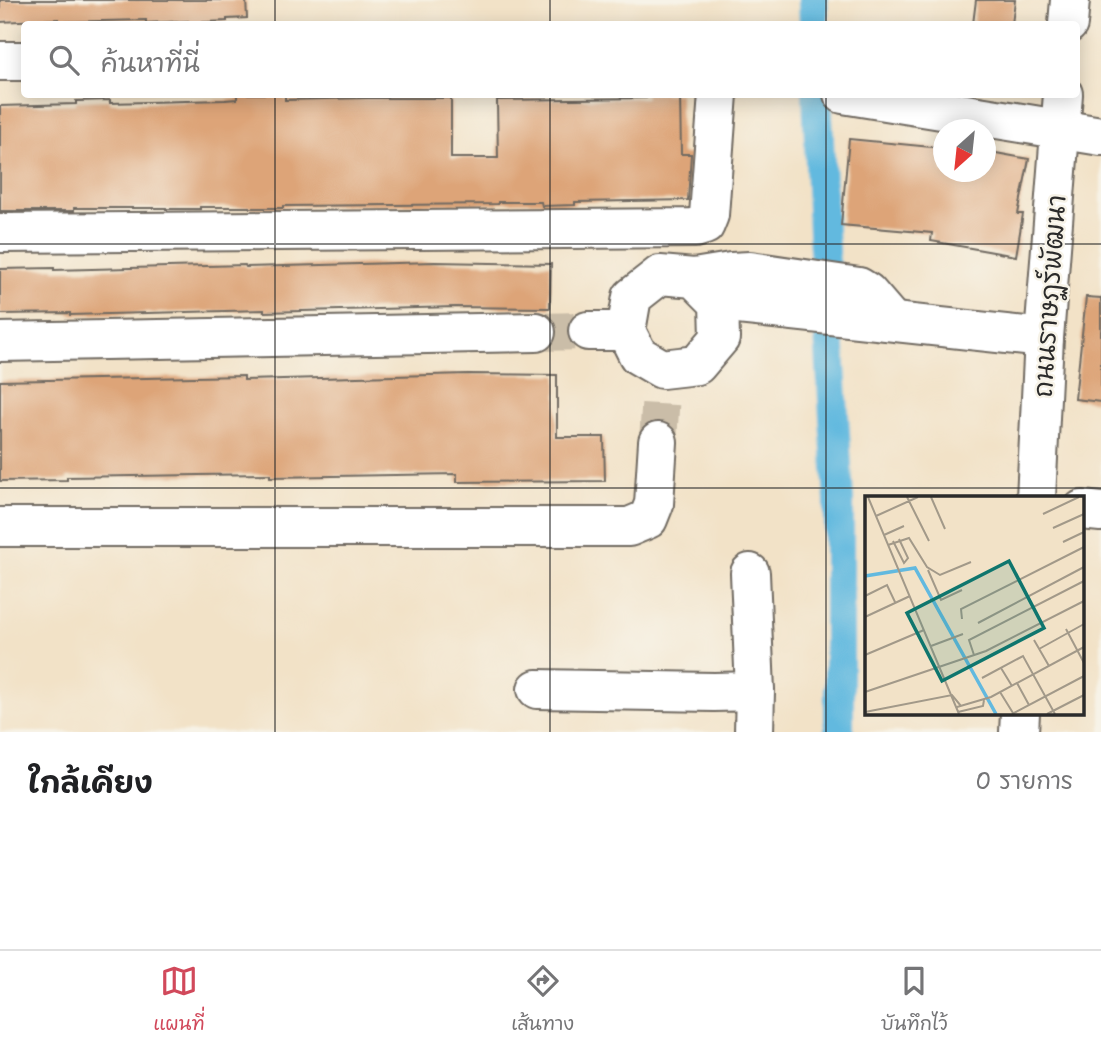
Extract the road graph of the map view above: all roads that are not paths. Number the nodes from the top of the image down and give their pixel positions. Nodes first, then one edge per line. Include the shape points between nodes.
1 (1070, 0) edge
2 (1068, 21) edge
3 (0, 61) edge
4 (21, 61) edge
5 (718, 98) edge
6 (880, 98) edge
7 (1062, 113) edge
8 (1101, 136) edge
9 (0, 233) edge
10 (706, 290) junction
11 (588, 331) tunnel mouth
12 (626, 331) junction
13 (536, 332) tunnel mouth
14 (1044, 338) junction
15 (0, 342) edge
16 (658, 442) tunnel mouth
17 (1036, 496) edge
18 (0, 527) edge
19 (750, 573) dead end
20 (537, 689) dead end
21 (755, 691) junction
22 (754, 732) edge

1 - 2 street
3 - 4 street
5 - 9 street via 709,215 705,225 695,228
6 - 7 street
7 - 8 street
7 - 14 street, ถนนราษฏร์พัฒนา
10 - 12 street via 660,275 632,297
10 - 12 street via 720,338 697,365 661,381 638,355
10 - 14 street via 731,272 750,271 782,293
11 - 12 street
13 - 15 street
14 - 17 street, ถนนราษฏร์พัฒนา
16 - 18 street via 654,504 648,519 629,527
19 - 21 street
20 - 21 street
21 - 22 street

